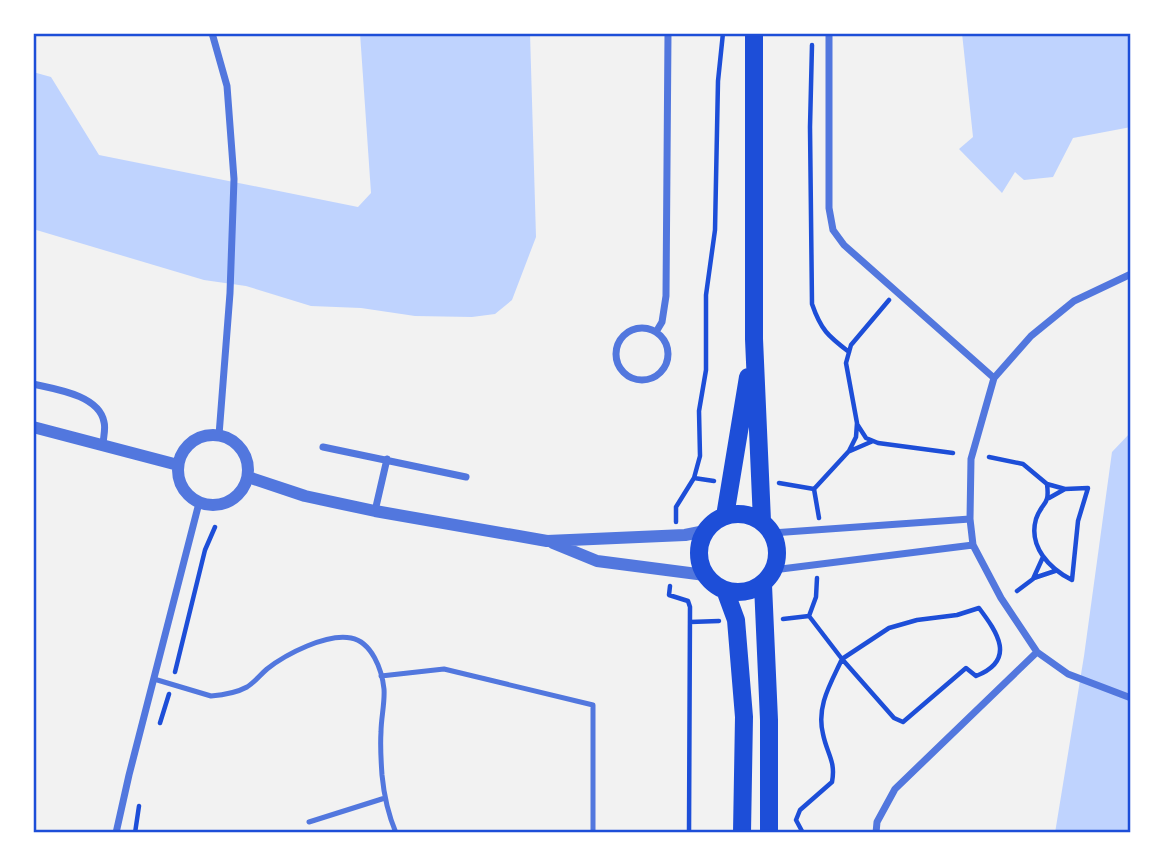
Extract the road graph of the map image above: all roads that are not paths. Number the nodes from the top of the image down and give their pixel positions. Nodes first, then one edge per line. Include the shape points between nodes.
1 (212, 33) edge
2 (668, 33) edge
3 (754, 33) edge
4 (829, 33) edge
5 (1131, 274) edge
6 (656, 332) junction
7 (754, 339) junction
8 (994, 378) junction
9 (33, 384) edge
10 (33, 427) edge
11 (219, 435) junction
12 (103, 444) junction
13 (323, 447) dead end
14 (387, 459) junction
15 (178, 465) junction
16 (248, 477) junction
17 (466, 477) dead end
18 (199, 503) junction
19 (375, 511) junction
20 (725, 516) junction
21 (970, 519) junction
22 (767, 527) junction
23 (705, 531) junction
24 (547, 541) junction
25 (974, 545) junction
26 (774, 570) junction
27 (705, 575) junction
28 (763, 585) junction
29 (725, 590) junction
30 (1037, 652) junction
31 (381, 676) junction
32 (154, 679) junction
33 (1131, 698) edge
34 (385, 798) junction
35 (309, 822) dead end
36 (116, 833) edge
37 (396, 833) edge
38 (593, 833) edge
39 (741, 833) edge
40 (769, 833) edge
41 (876, 833) edge

1 - 11 street via 226,86 234,179
2 - 6 street via 666,296
3 - 7 main road
4 - 8 street via 829,208 833,230 844,245
5 - 8 street via 1074,301 1031,336
6 - 6 street via 631,330 619,342 620,367 633,378 650,379 663,369 667,345
7 - 20 main road
7 - 22 main road
8 - 21 street via 971,459
9 - 12 street via 77,395 99,410 104,422
10 - 12 street
11 - 15 street via 197,438
11 - 16 street via 230,438 246,454
12 - 15 street
13 - 14 street
14 - 17 street
14 - 19 street
15 - 18 street via 182,488
16 - 18 street via 230,502
16 - 19 street via 305,496
18 - 32 street
19 - 24 street
20 - 22 main road via 741,514
20 - 23 main road
21 - 22 street
21 - 25 street
22 - 26 main road via 777,554
23 - 24 street
23 - 27 main road via 699,554
24 - 27 street via 597,561
25 - 26 street
25 - 30 street via 1001,598
26 - 28 main road
27 - 29 main road
28 - 29 main road via 742,592
28 - 40 main road
29 - 39 main road via 736,620 744,717
30 - 33 street via 1068,674
30 - 41 street via 895,789
31 - 32 lane via 366,646 338,636 284,658 250,685 229,693 211,696
31 - 34 lane
31 - 38 lane via 443,669 593,705
32 - 36 street
34 - 35 lane
34 - 37 lane

